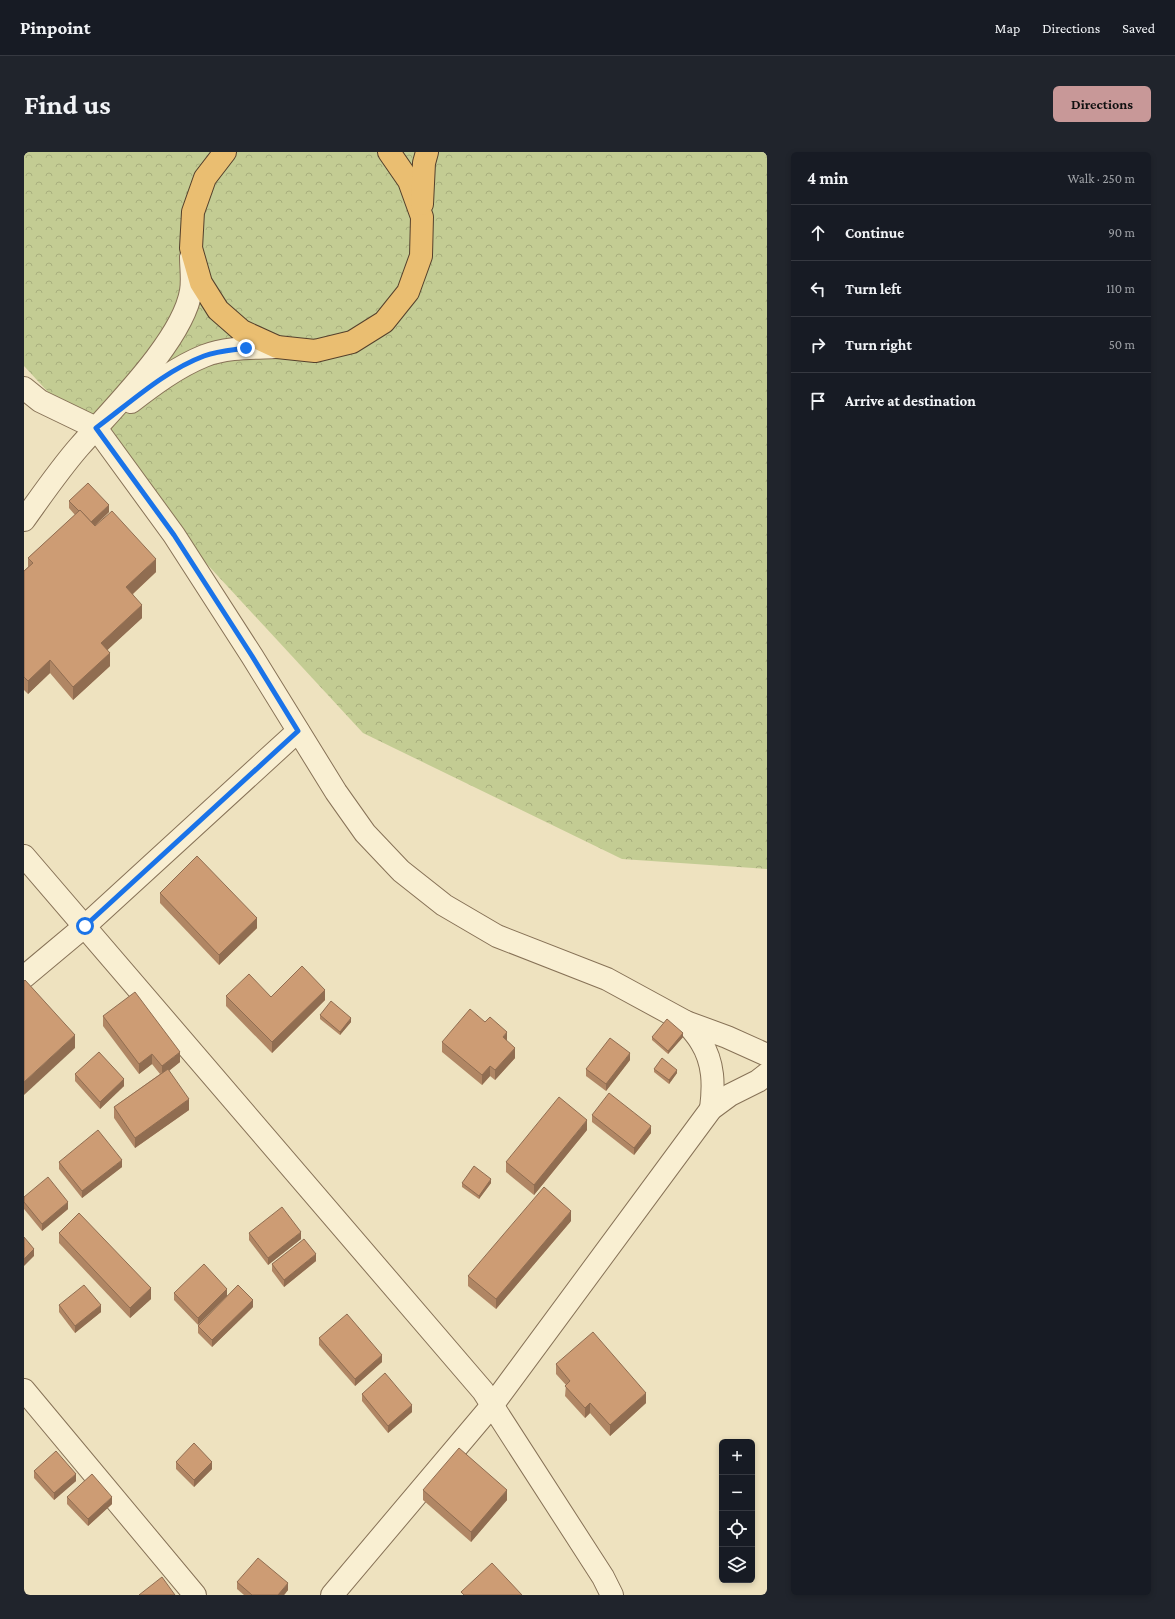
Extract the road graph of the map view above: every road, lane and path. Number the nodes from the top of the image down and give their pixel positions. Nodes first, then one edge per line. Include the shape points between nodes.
1 (225, 152) edge
2 (389, 152) edge
3 (427, 152) edge
4 (422, 217) junction
5 (191, 248) junction
6 (277, 347) junction
7 (24, 388) edge
8 (96, 428) junction
9 (24, 520) edge
10 (298, 731) junction
11 (24, 856) edge
12 (85, 926) junction
13 (24, 977) edge
14 (686, 1022) junction
15 (767, 1056) edge
16 (767, 1074) edge
17 (711, 1109) junction
18 (24, 1390) edge
19 (492, 1405) junction
20 (195, 1595) edge
21 (332, 1595) edge
22 (612, 1595) edge

1 - 5 highway via 205,178 193,212
2 - 4 highway via 409,181
3 - 4 highway via 424,163
4 - 6 highway via 421,256 408,292 384,322 352,342 314,351
5 - 6 highway via 201,283 218,310 242,331
5 - 8 street via 191,291 172,334 145,371
6 - 8 street via 239,349 204,356 157,382
7 - 8 street via 40,401
8 - 9 street via 62,468
8 - 10 street via 174,535
10 - 12 street
10 - 14 street via 336,792 366,833 401,871 444,905 497,936 607,978
11 - 12 street
12 - 13 street
12 - 19 street via 478,1385
14 - 15 street via 727,1037
14 - 17 street via 702,1042 711,1065 714,1084
16 - 17 street
17 - 19 street
18 - 20 street
19 - 21 street
19 - 22 street via 603,1577

